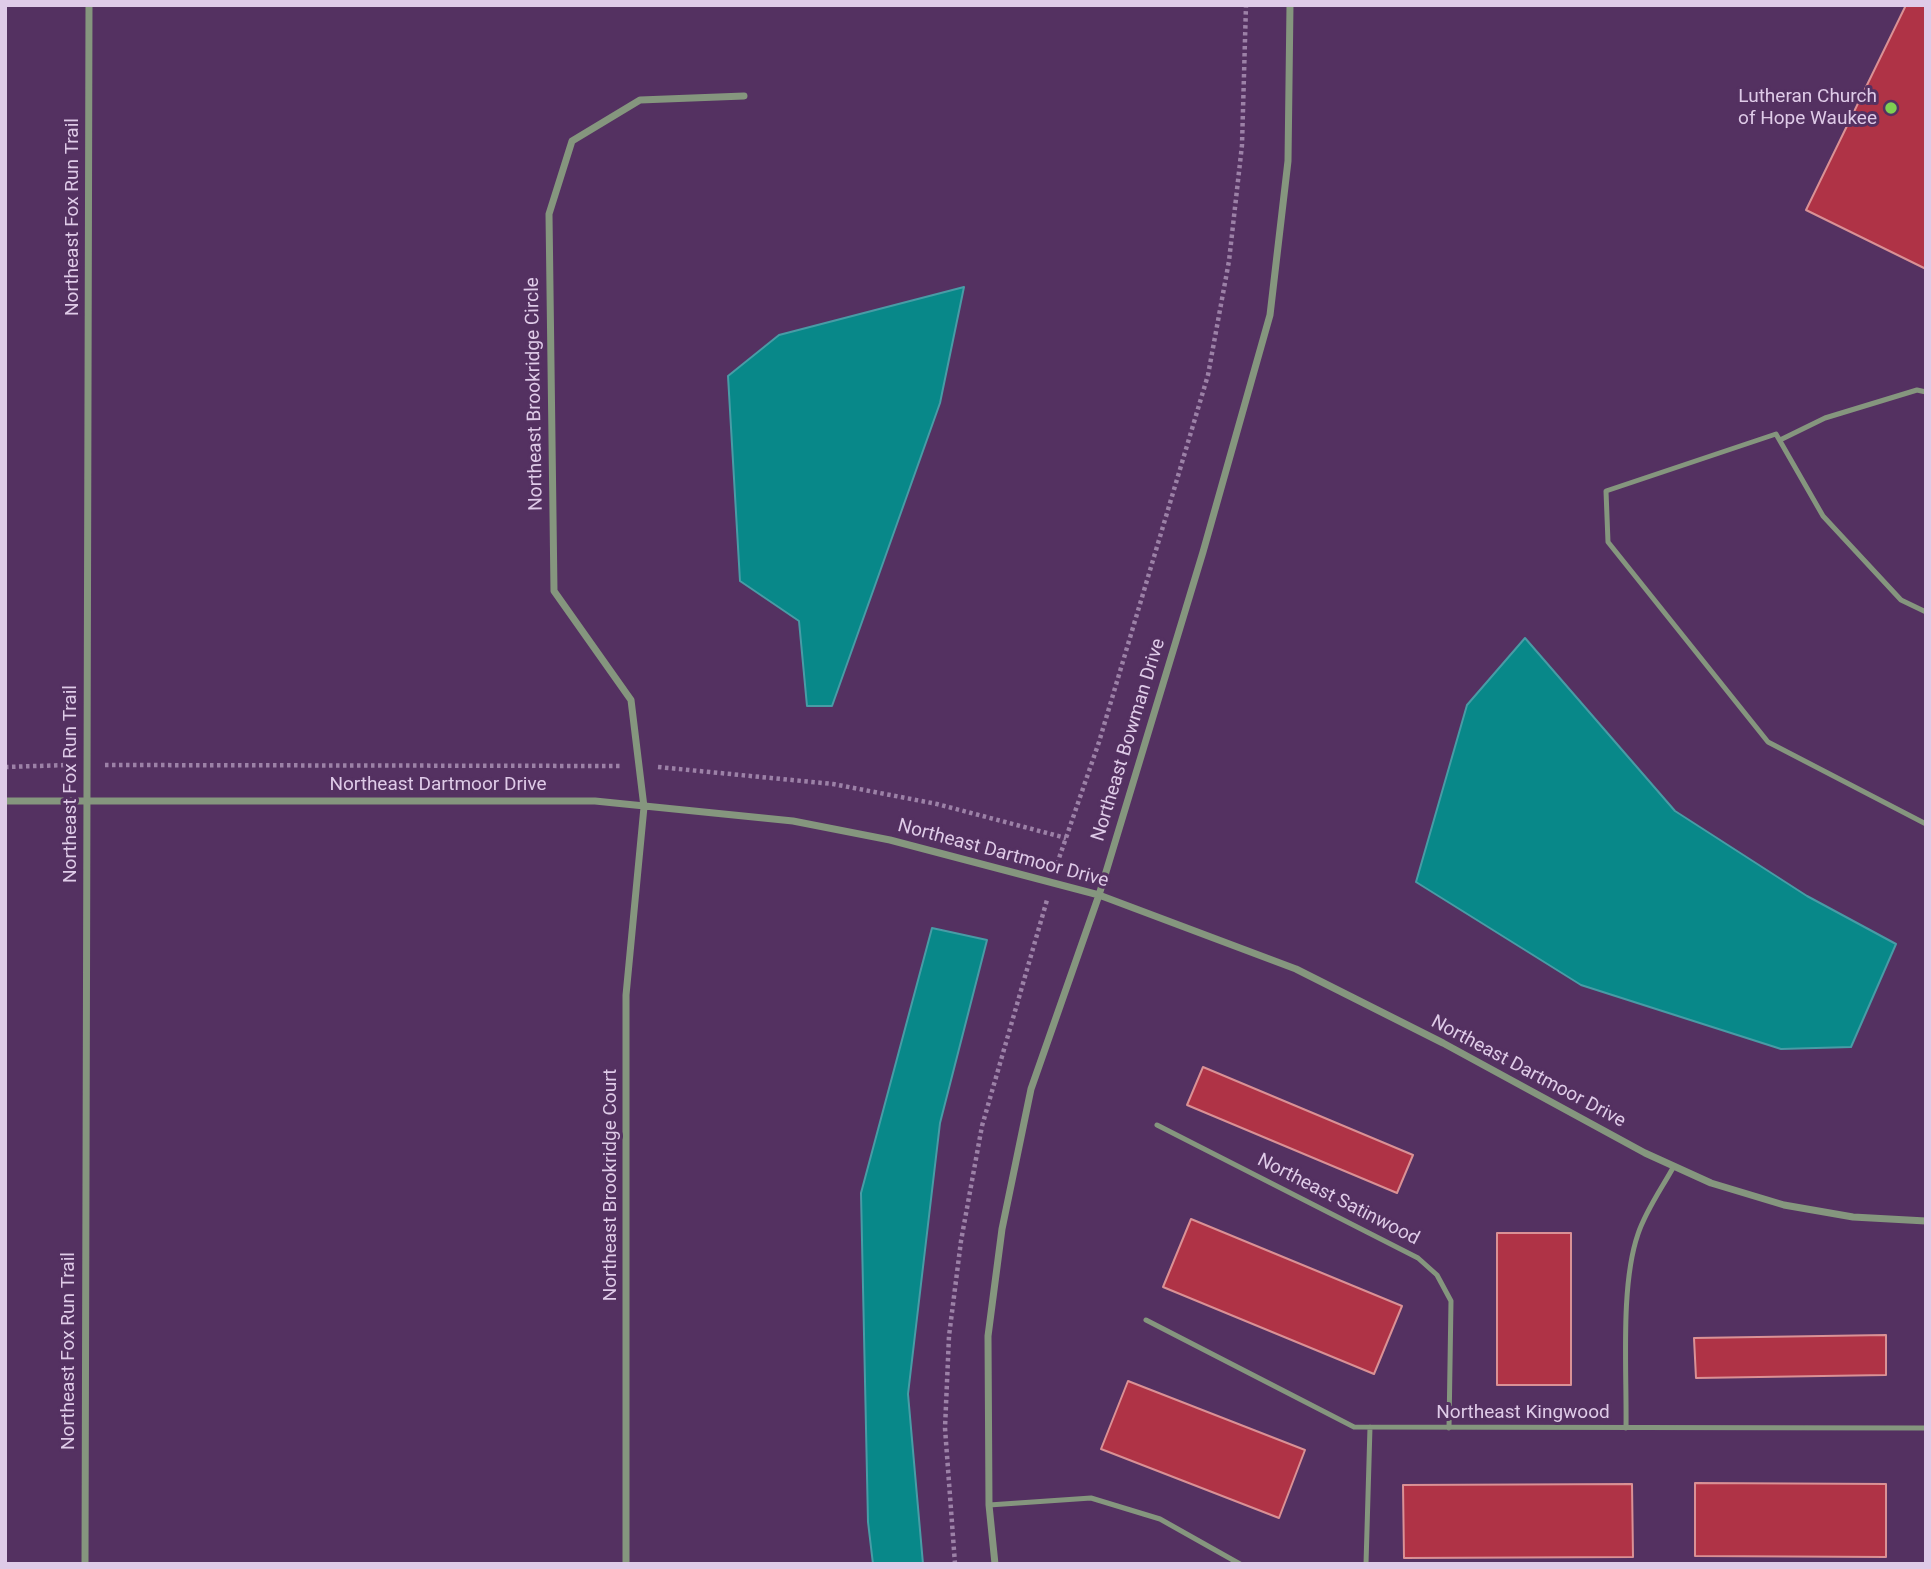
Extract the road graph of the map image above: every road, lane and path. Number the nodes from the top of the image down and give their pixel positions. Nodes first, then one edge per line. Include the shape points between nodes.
1 (89, 5) edge
2 (1246, 5) edge
3 (1290, 5) edge
4 (744, 96) dead end
5 (1926, 392) edge
6 (1780, 440) junction
7 (1926, 611) edge
8 (87, 765) junction
9 (5, 766) edge
10 (639, 766) junction
11 (5, 801) edge
12 (87, 801) junction
13 (644, 807) junction
14 (1926, 824) edge
15 (1066, 838) junction
16 (1052, 883) junction
17 (1099, 895) junction
18 (1157, 1125) dead end
19 (1674, 1166) junction
20 (1926, 1221) edge
21 (1146, 1320) dead end
22 (1370, 1427) junction
23 (1449, 1428) junction
24 (1626, 1428) junction
25 (1926, 1428) edge
26 (989, 1505) junction
27 (85, 1564) edge
28 (626, 1564) edge
29 (955, 1564) edge
30 (995, 1564) edge
31 (1240, 1564) edge
32 (1366, 1564) edge

1 - 8 street, Northeast Fox Run Trail
2 - 15 path via 1242,145 1229,261 1208,375
3 - 17 street, Northeast Bowman Drive via 1288,161 1270,315
4 - 10 street, Northeast Brookridge Circle via 640,100 572,141 549,214 554,591 631,700
5 - 6 lane via 1917,390 1825,418
6 - 7 lane via 1823,516 1901,600
6 - 14 lane via 1776,434 1606,491 1608,542 1768,742
8 - 9 path
8 - 10 path
8 - 12 street, Northeast Fox Run Trail
10 - 13 street, Northeast Brookridge Circle
10 - 15 path via 833,784 937,804
11 - 12 street, Northeast Dartmoor Drive
12 - 13 street, Northeast Dartmoor Drive via 595,801
12 - 27 street, Northeast Fox Run Trail
13 - 16 street, Northeast Dartmoor Drive via 793,821 890,840
13 - 28 street, Northeast Brookridge Court via 626,995
15 - 16 path
16 - 17 street, Northeast Dartmoor Drive
16 - 29 path via 982,1126 961,1241 949,1336 945,1428
17 - 19 street, Northeast Dartmoor Drive via 1296,969
17 - 26 street, Northeast Bowman Drive via 1031,1089 1002,1229 988,1336
18 - 23 lane, Northeast Satinwood via 1418,1258 1437,1275 1451,1301
19 - 20 street, Northeast Dartmoor Drive via 1711,1183 1784,1205 1853,1217
19 - 24 lane via 1639,1233 1630,1267
21 - 22 lane, Northeast Kingwood via 1354,1427
22 - 23 lane, Northeast Kingwood
22 - 32 lane
23 - 24 lane, Northeast Kingwood
24 - 25 lane, Northeast Kingwood
26 - 30 street, Northeast Bowman Drive
26 - 31 lane via 1091,1498 1160,1518

